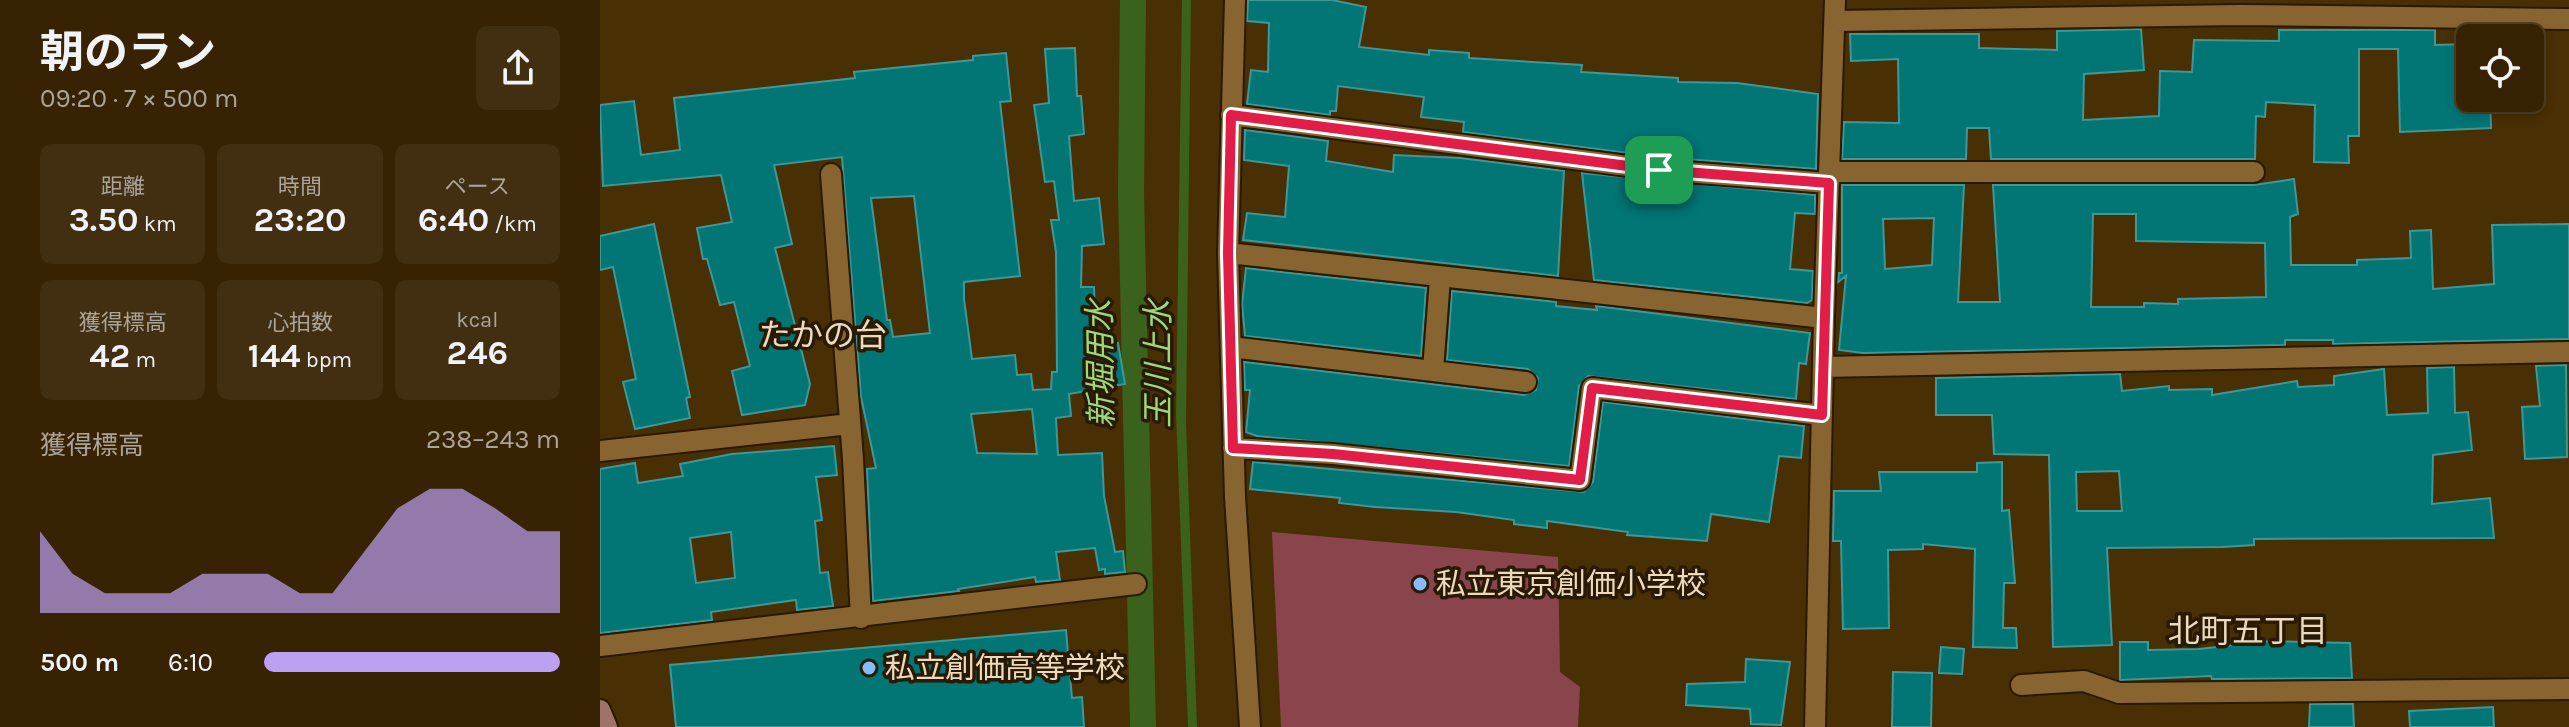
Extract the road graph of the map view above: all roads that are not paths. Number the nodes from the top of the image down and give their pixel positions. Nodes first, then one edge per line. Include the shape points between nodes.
1 (1235, 0) edge
2 (1835, 0) edge
3 (2569, 19) edge
4 (1835, 21) junction
5 (1231, 115) junction
6 (2254, 172) dead end
7 (831, 174) dead end
8 (1829, 177) junction
9 (1228, 253) junction
10 (1440, 278) junction
11 (1824, 318) junction
12 (1231, 347) junction
13 (2569, 352) edge
14 (1823, 367) junction
15 (1433, 370) junction
16 (1526, 382) dead end
17 (1822, 415) junction
18 (850, 424) junction
19 (1233, 448) junction
20 (600, 451) edge
21 (1136, 584) dead end
22 (861, 618) junction
23 (600, 646) edge
24 (2021, 685) dead end
25 (2569, 689) edge
26 (600, 710) edge
27 (607, 727) edge
28 (1250, 727) edge
29 (1815, 727) edge

1 - 5 street
2 - 4 street
3 - 4 street via 2241,15
4 - 8 street
5 - 8 street via 1659,170
5 - 9 street
6 - 8 street
7 - 18 street
8 - 11 street
9 - 10 street
9 - 12 street
10 - 11 street
10 - 15 street
11 - 14 street
12 - 15 street
12 - 19 street
13 - 14 street
14 - 17 street
15 - 16 street
17 - 19 street via 1592,388 1580,480
17 - 29 street
18 - 20 street
18 - 22 street
19 - 28 street
21 - 22 street
22 - 23 street
24 - 25 street via 2084,681 2119,693
26 - 27 street

